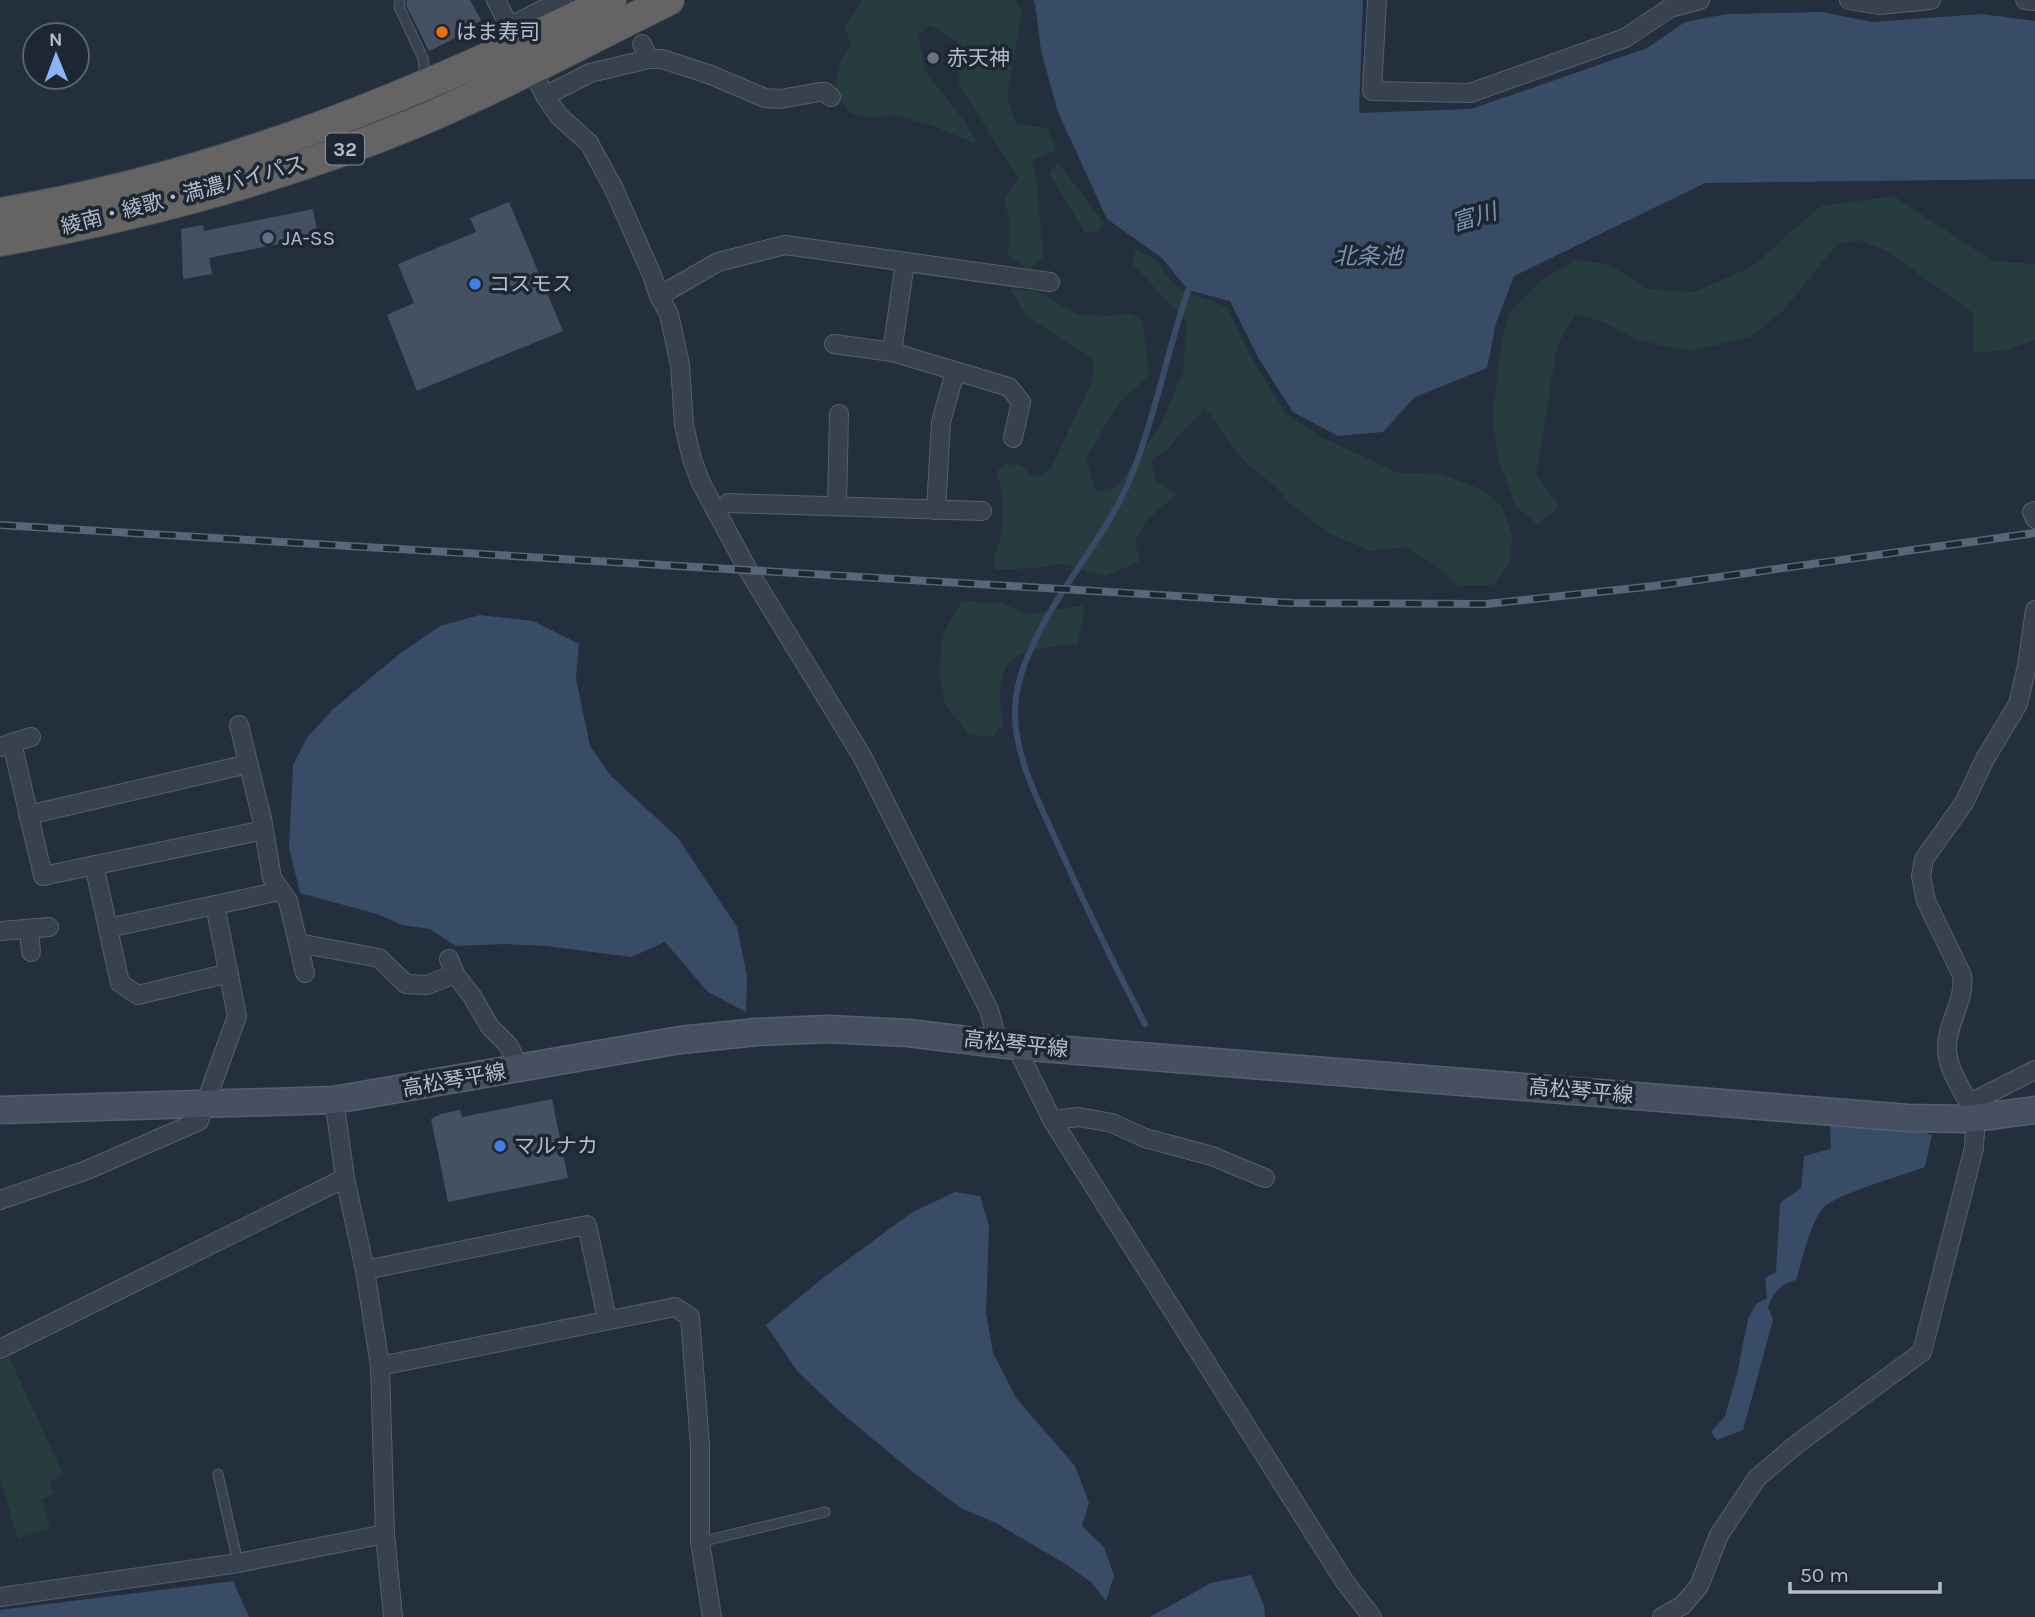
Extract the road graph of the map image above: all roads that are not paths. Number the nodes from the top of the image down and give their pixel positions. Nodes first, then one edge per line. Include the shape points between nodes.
1 (400, 0) edge
2 (496, 0) edge
3 (561, 0) edge
4 (611, 0) edge
5 (668, 0) edge
6 (1377, 0) edge
7 (1700, 0) edge
8 (1849, 0) edge
9 (1931, 0) edge
10 (2025, 0) edge
11 (2035, 1) edge
12 (519, 47) junction
13 (425, 86) junction
14 (545, 96) junction
15 (831, 97) dead end
16 (0, 213) edge
17 (0, 241) edge
18 (905, 262) junction
19 (1050, 282) dead end
20 (659, 296) junction
21 (834, 344) dead end
22 (892, 352) junction
23 (955, 372) junction
24 (839, 414) dead end
25 (1013, 438) dead end
26 (728, 503) dead end
27 (837, 506) junction
28 (936, 510) junction
29 (982, 511) dead end
30 (2035, 511) edge
31 (2035, 519) edge
32 (2035, 610) edge
33 (239, 725) dead end
34 (31, 737) dead end
35 (6, 745) edge
36 (248, 764) junction
37 (28, 815) junction
38 (264, 830) junction
39 (94, 864) junction
40 (280, 891) junction
41 (215, 905) junction
42 (49, 927) dead end
43 (108, 928) junction
44 (29, 929) junction
45 (0, 931) edge
46 (298, 943) junction
47 (31, 952) dead end
48 (305, 972) dead end
49 (229, 973) junction
50 (1007, 1044) junction
51 (519, 1069) junction
52 (2035, 1070) edge
53 (334, 1100) junction
54 (207, 1104) junction
55 (0, 1110) edge
56 (2035, 1110) edge
57 (1971, 1111) junction
58 (1052, 1120) junction
59 (2035, 1123) edge
60 (345, 1178) junction
61 (1265, 1178) dead end
62 (0, 1200) edge
63 (365, 1270) junction
64 (607, 1320) junction
65 (0, 1349) edge
66 (380, 1366) junction
67 (218, 1474) dead end
68 (825, 1512) dead end
69 (386, 1534) junction
70 (700, 1542) junction
71 (238, 1563) junction
72 (0, 1587) edge
73 (22, 1594) junction
74 (0, 1597) edge
75 (393, 1617) edge
76 (712, 1617) edge
77 (1372, 1617) edge
78 (1662, 1617) edge

1 - 13 lane via 399,7 423,58
2 - 12 street
3 - 12 street
4 - 12 highway, 綾南・綾歌・満濃バイパス / 32
5 - 12 highway, 綾南・綾歌・満濃バイパス / 32
6 - 7 street via 1372,91 1470,93 1625,38 1670,8
8 - 9 street via 1879,5
10 - 11 street
12 - 13 highway, 綾南・綾歌・満濃バイパス / 32
12 - 14 street
12 - 17 highway, 綾南・綾歌・満濃バイパス / 32 via 414,123 293,167 132,212
13 - 16 highway, 綾南・綾歌・満濃バイパス / 32 via 213,164 81,198
14 - 15 street via 646,52 765,98 820,92
14 - 20 street via 589,143 614,189
18 - 19 street
18 - 20 street via 785,245 718,262
18 - 22 street
20 - 50 street via 669,314 680,365 684,425 701,483 748,570 862,756
21 - 22 street
22 - 23 street
23 - 25 street via 1009,387 1021,401
23 - 28 street via 941,422
24 - 27 street
26 - 27 street
27 - 28 street
28 - 29 street
30 - 31 street
32 - 57 street via 2018,704 1964,803 1924,859 1921,876 1926,901 1962,975 1964,987 1947,1049
33 - 36 street
34 - 35 street
35 - 37 street
36 - 37 street
36 - 38 street
37 - 39 street via 43,876
38 - 39 street
38 - 40 street via 272,878
39 - 43 street
40 - 41 street
40 - 46 street via 288,901
41 - 43 street
41 - 49 street
42 - 44 street
43 - 49 street via 120,983 138,995
44 - 45 street
44 - 47 street
46 - 48 street
46 - 51 street via 379,958 406,984 427,985 452,966 490,1027 509,1046
49 - 54 street via 237,1016
50 - 51 main road, 高松琴平線 via 828,1028 769,1031 680,1040
50 - 57 main road, 高松琴平線 via 1908,1118
50 - 58 street
51 - 53 main road, 高松琴平線
52 - 57 street
53 - 54 main road, 高松琴平線
53 - 60 street
54 - 55 main road, 高松琴平線
54 - 62 street via 200,1121 87,1170
56 - 57 main road, 高松琴平線
57 - 59 street
57 - 78 street via 1974,1148 1922,1352 1756,1478 1719,1535 1699,1586 1683,1605
58 - 61 street via 1079,1117 1112,1123
58 - 77 street via 1345,1582
60 - 63 street
60 - 65 street
63 - 64 street via 587,1225
63 - 66 street
64 - 66 street
64 - 70 street via 675,1307 690,1317 700,1446
66 - 69 street
67 - 71 lane
68 - 70 lane
69 - 71 street
69 - 75 street
70 - 76 street
71 - 73 street
72 - 73 lane
73 - 74 street

